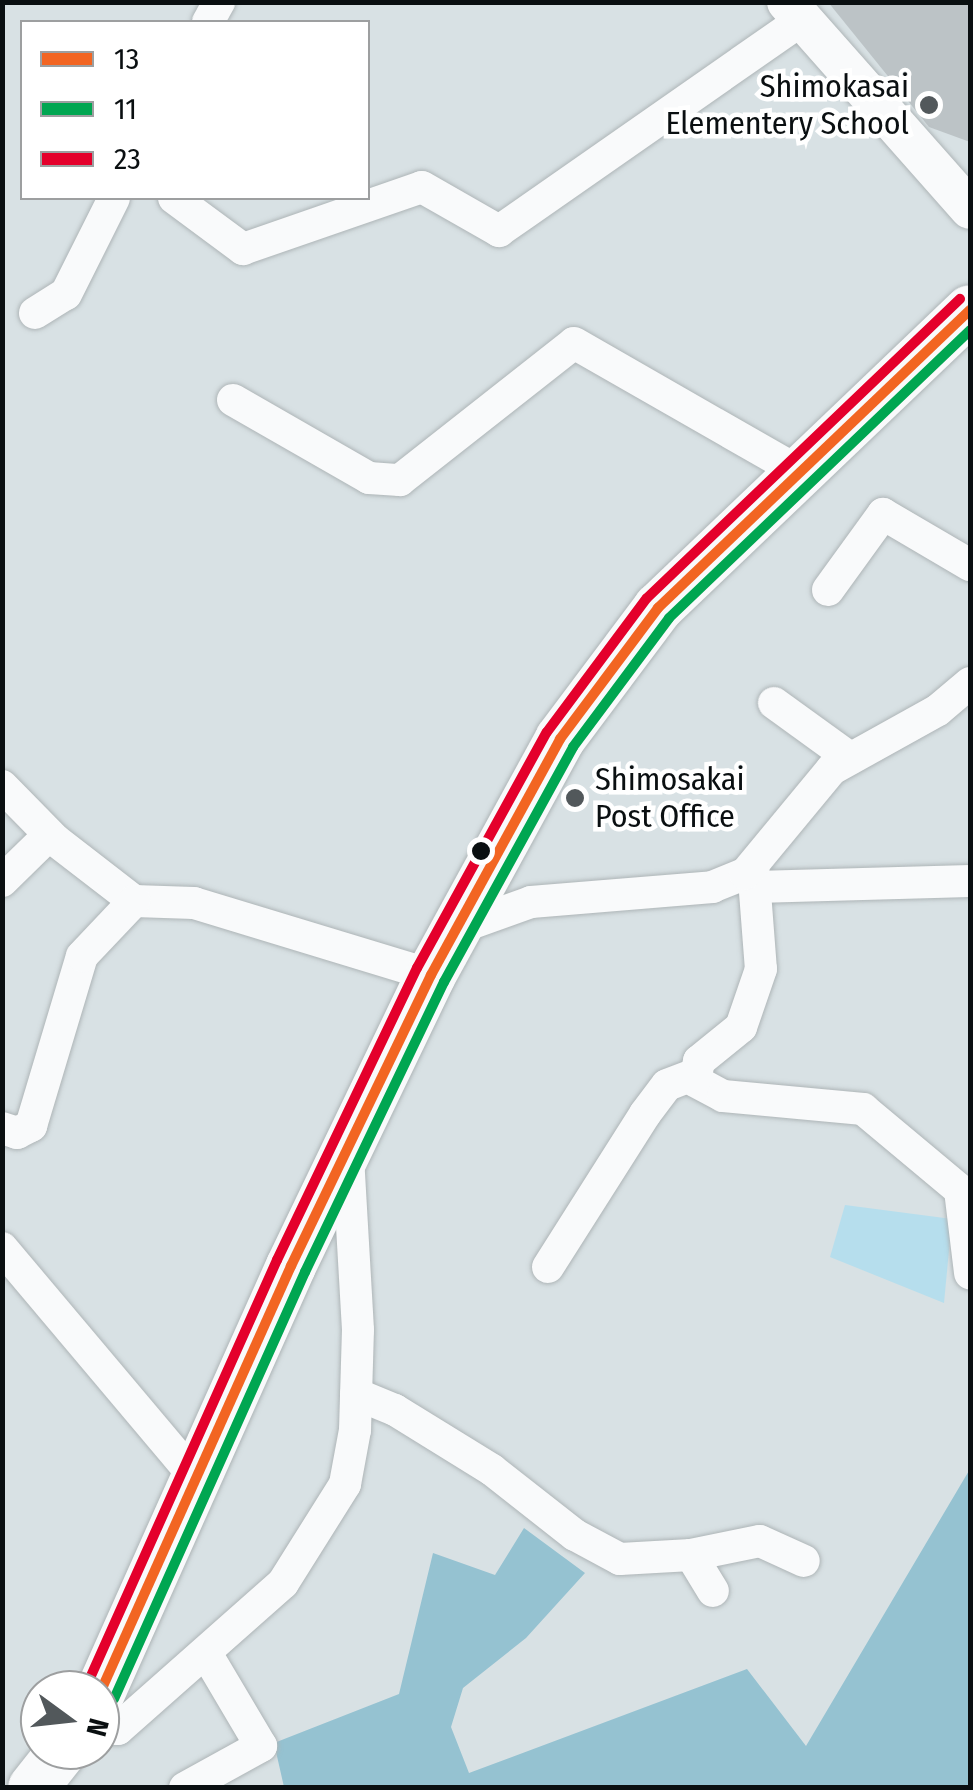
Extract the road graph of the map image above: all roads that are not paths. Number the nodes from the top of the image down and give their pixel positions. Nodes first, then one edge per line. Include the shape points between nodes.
1 (793, 12) edge
2 (113, 200) edge
3 (177, 200) edge
4 (970, 209) edge
5 (970, 310) edge
6 (35, 313) dead end
7 (232, 400) dead end
8 (799, 472) junction
9 (970, 566) edge
10 (828, 590) dead end
11 (970, 682) edge
12 (774, 703) dead end
13 (850, 758) junction
14 (2, 786) edge
15 (50, 835) junction
16 (755, 877) junction
17 (2, 880) edge
18 (970, 880) edge
19 (134, 901) junction
20 (453, 930) junction
21 (431, 974) junction
22 (696, 1074) junction
23 (2, 1128) edge
24 (347, 1149) junction
25 (2, 1248) edge
26 (548, 1267) dead end
27 (970, 1274) edge
28 (356, 1394) junction
29 (199, 1482) junction
30 (691, 1555) junction
31 (804, 1561) dead end
32 (713, 1591) dead end
33 (206, 1654) junction
34 (111, 1670) edge
35 (120, 1727) edge
36 (185, 1788) edge

1 - 3 street via 499,231 422,187 243,249
1 - 4 street
2 - 6 street via 66,294
5 - 8 main road
7 - 8 street via 368,478 400,480 574,343
8 - 20 main road via 636,637 560,739
9 - 10 street via 883,514
11 - 13 street via 938,710
12 - 13 street
13 - 16 street via 809,792
14 - 15 street
15 - 17 street
15 - 19 street
16 - 18 street
16 - 20 street via 712,887 531,902
16 - 22 street via 761,969 741,1027 698,1060
19 - 21 street via 194,903
19 - 23 street via 82,956 31,1126 16,1134
20 - 21 main road
21 - 24 main road
22 - 26 street via 667,1085 644,1114
22 - 27 street via 695,1081 723,1096 863,1109 960,1190
24 - 28 street
24 - 29 main road
25 - 29 street
28 - 30 street via 396,1410 576,1535 620,1558
28 - 33 street via 345,1484 323,1529 283,1583
29 - 34 main road
30 - 31 street via 760,1541
30 - 32 street
33 - 35 street
33 - 36 street via 261,1746

